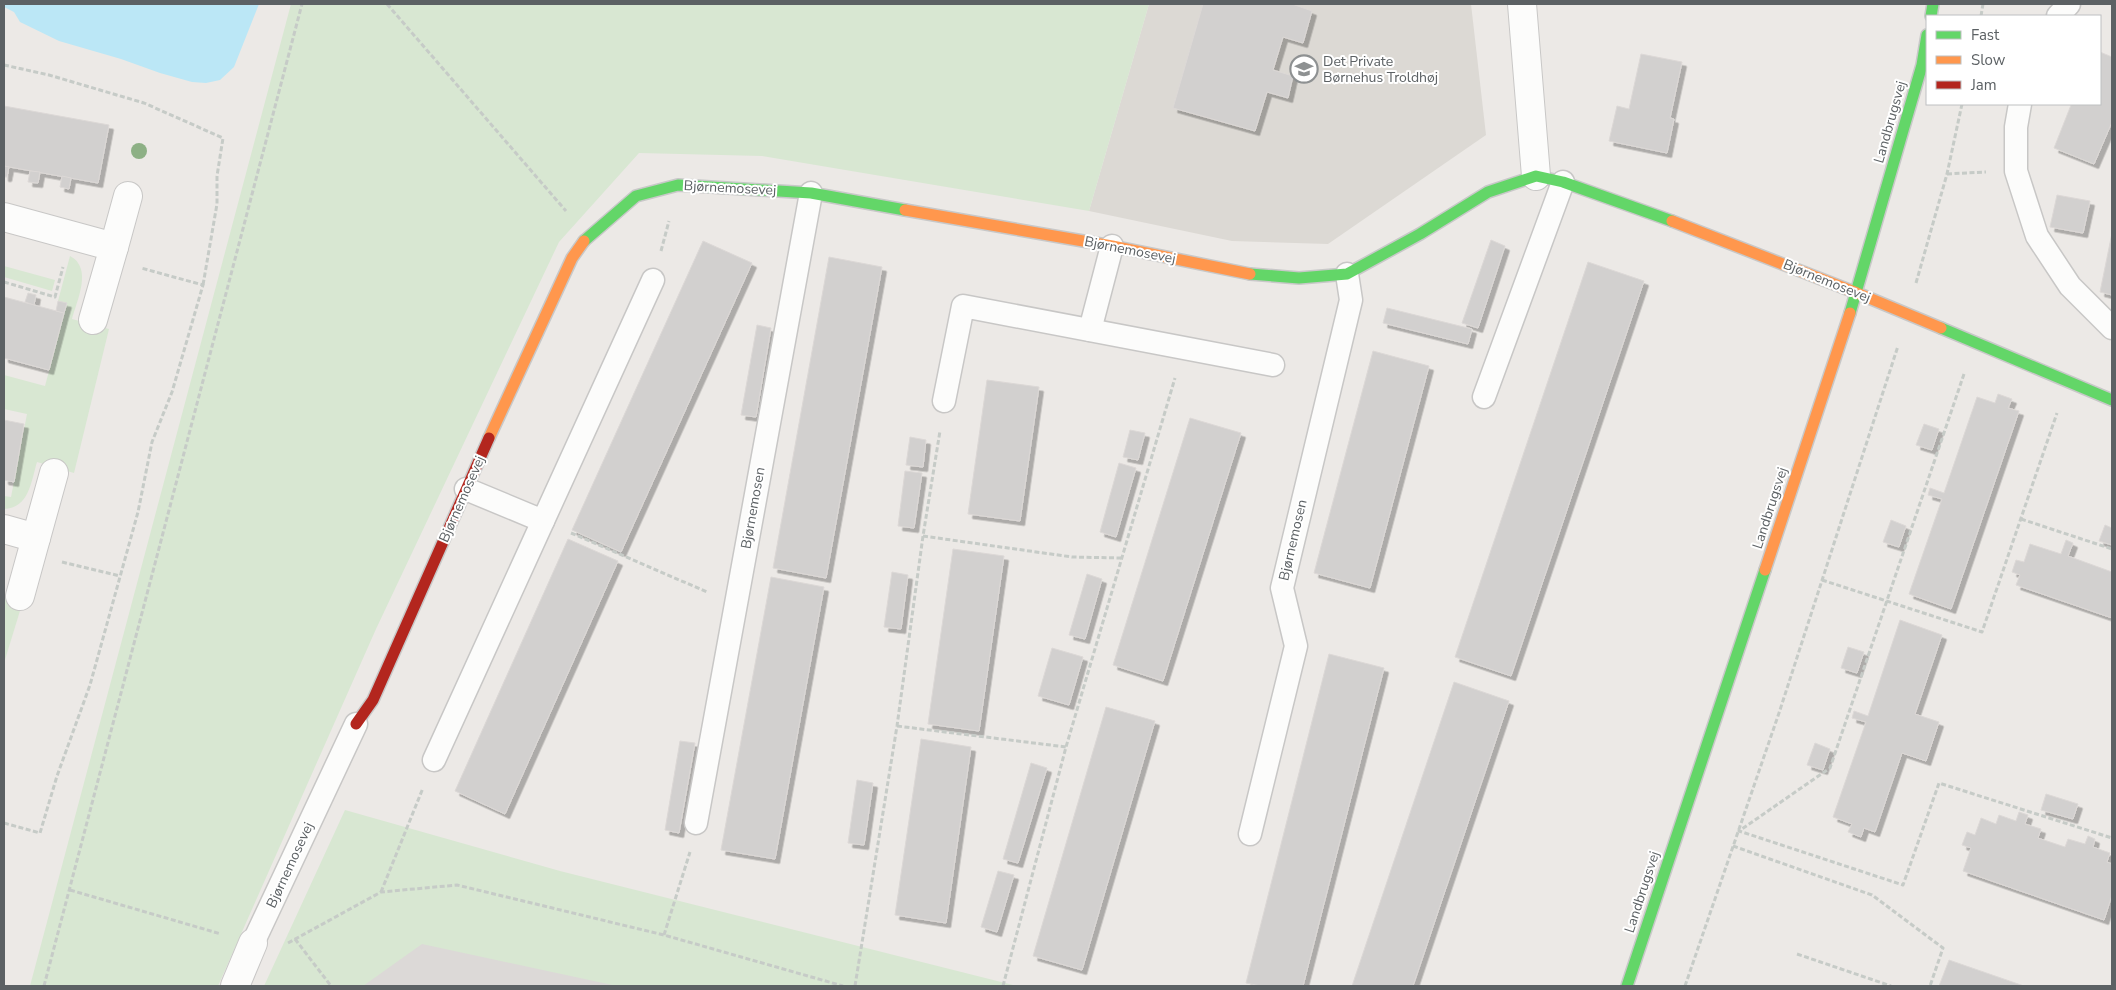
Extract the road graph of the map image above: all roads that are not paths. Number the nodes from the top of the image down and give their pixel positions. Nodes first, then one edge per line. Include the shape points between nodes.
1 (1522, 4) edge
2 (2069, 4) edge
3 (2059, 15) edge
4 (1926, 41) edge
5 (2020, 105) edge
6 (1536, 176) junction
7 (1563, 182) junction
8 (811, 193) junction
9 (128, 196) dead end
10 (4, 217) edge
11 (1112, 246) junction
12 (112, 253) junction
13 (1347, 274) junction
14 (653, 280) road end
15 (1857, 293) junction
16 (92, 320) dead end
17 (2112, 328) edge
18 (1090, 330) junction
19 (1273, 365) dead end
20 (1484, 397) dead end
21 (944, 400) road end
22 (2112, 400) edge
23 (54, 473) dead end
24 (466, 488) junction
25 (543, 521) junction
26 (4, 529) edge
27 (34, 546) junction
28 (20, 596) dead end
29 (356, 724) joint
30 (434, 760) road end
31 (696, 823) road end
32 (1250, 834) dead end
33 (253, 943) joint
34 (235, 986) edge
35 (1627, 986) edge

1 - 6 street
2 - 3 lane
4 - 15 street, Landbrugsvej
5 - 17 lane via 2016,171 2037,236 2070,286
6 - 7 street, Bjørnemosevej
6 - 13 street, Bjørnemosevej via 1488,192
7 - 15 street, Bjørnemosevej via 1700,231
7 - 20 lane
8 - 11 street, Bjørnemosevej
8 - 24 street, Bjørnemosevej via 678,185 636,196 587,236 572,258
8 - 31 lane, Bjørnemosen
9 - 12 street
10 - 12 street via 72,235
11 - 13 street, Bjørnemosevej via 1251,274 1300,278
11 - 18 lane
12 - 16 street
13 - 32 lane, Bjørnemosen via 1351,300 1282,588 1296,646
14 - 25 lane
15 - 22 street, Bjørnemosevej
15 - 35 street, Landbrugsvej
18 - 19 lane
18 - 21 lane via 963,306
23 - 27 street
24 - 25 lane
24 - 29 street, Bjørnemosevej via 373,700
25 - 30 lane
26 - 27 street
27 - 28 street
29 - 33 lane, Bjørnemosevej
33 - 34 street, Bjørnemosevej

